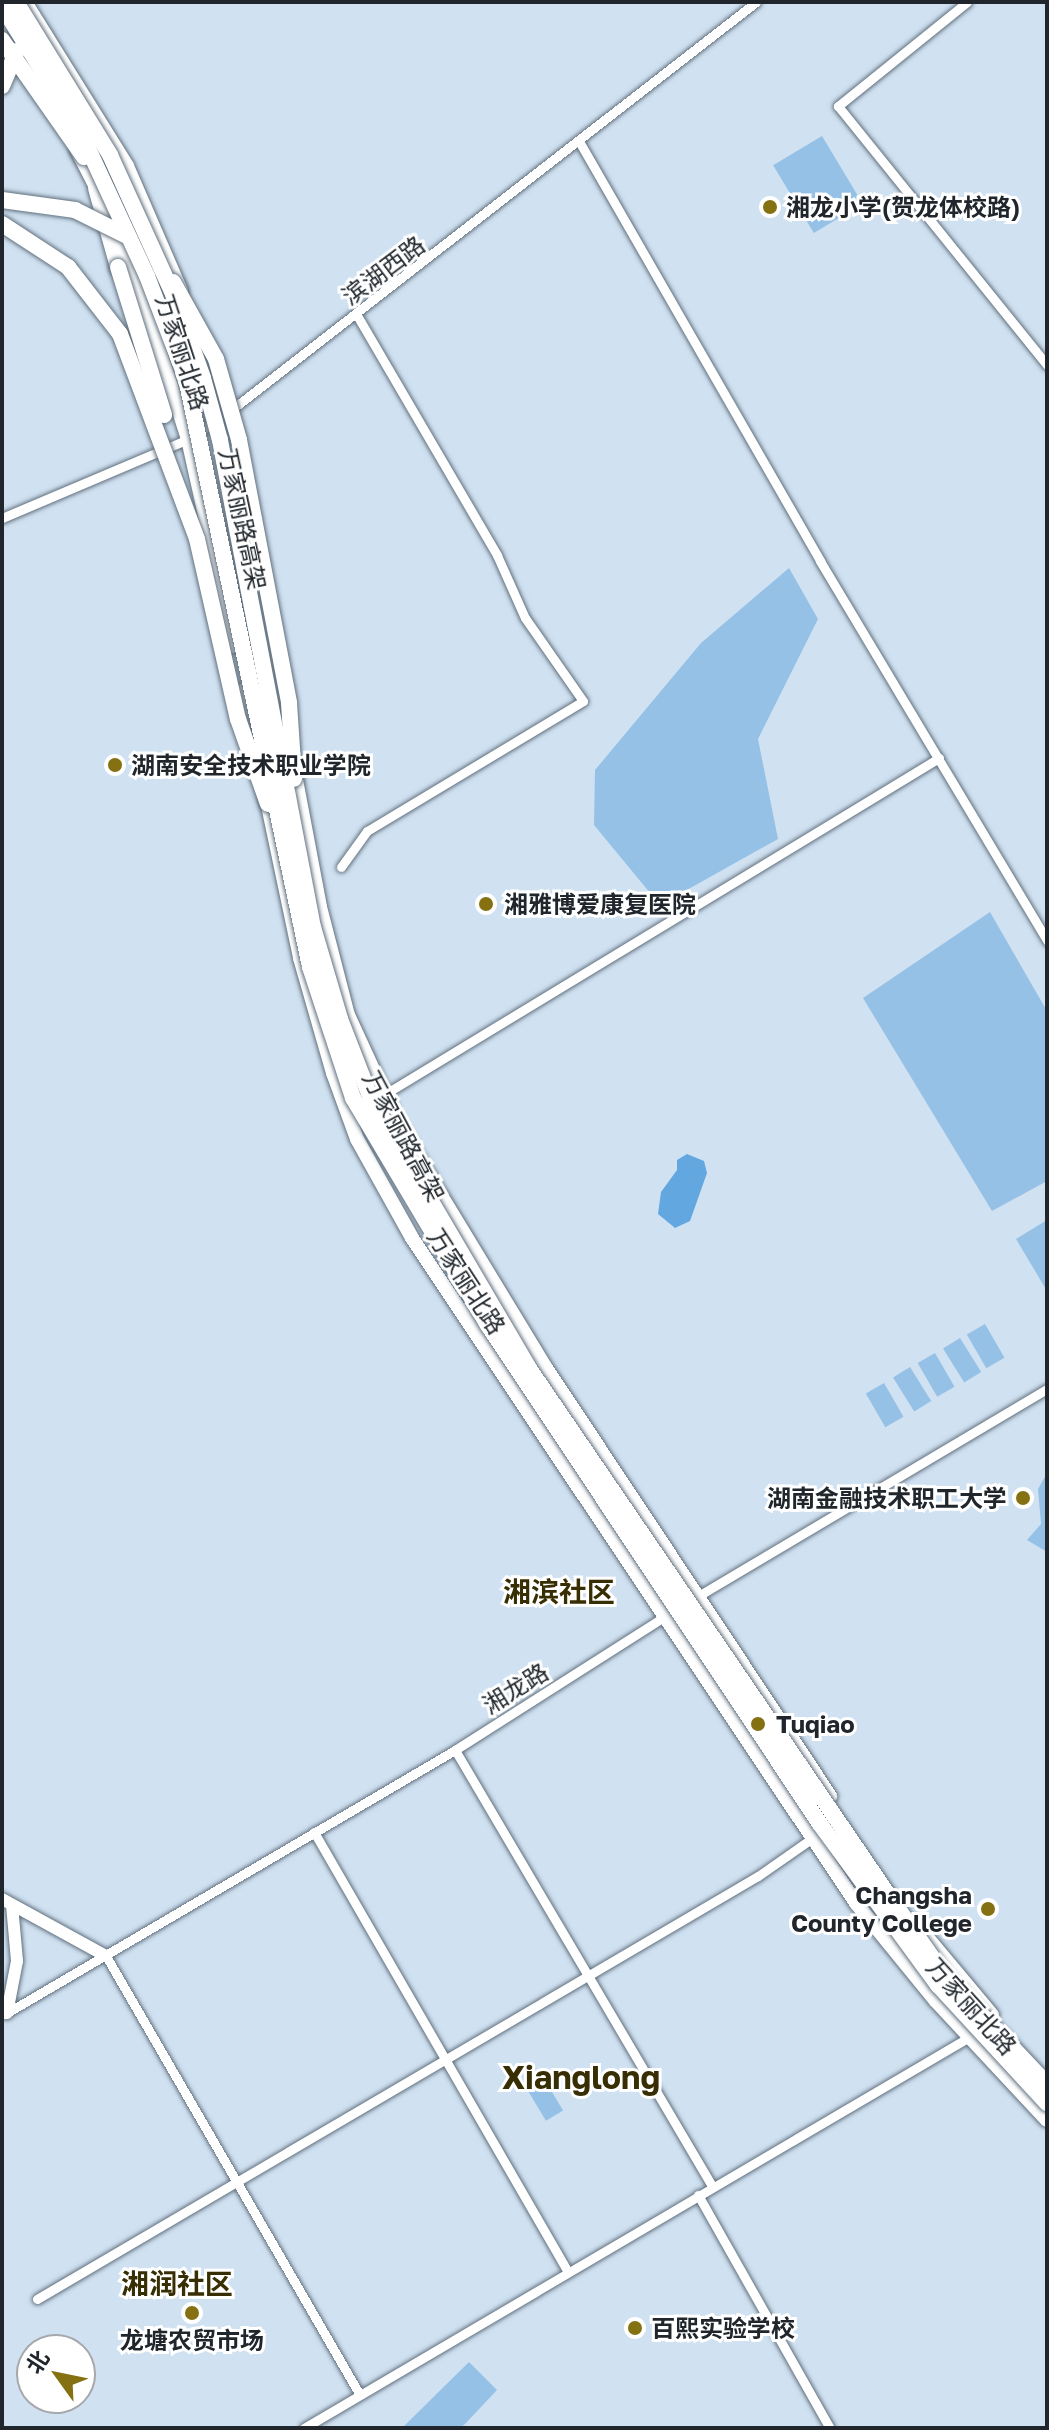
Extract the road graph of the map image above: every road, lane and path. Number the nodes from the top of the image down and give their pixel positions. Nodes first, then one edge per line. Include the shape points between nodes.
1 (20, 2) edge
2 (756, 2) edge
3 (967, 2) edge
4 (2, 6) edge
5 (2, 22) edge
6 (2, 40) edge
7 (2, 86) edge
8 (580, 143) junction
9 (102, 189) junction
10 (2, 200) edge
11 (2, 224) edge
12 (357, 315) junction
13 (1047, 365) edge
14 (226, 414) junction
15 (188, 439) junction
16 (2, 518) edge
17 (197, 539) junction
18 (939, 758) junction
19 (293, 857) junction
20 (341, 867) dead end
21 (1047, 941) edge
22 (385, 1094) junction
23 (1047, 1389) edge
24 (615, 1490) junction
25 (699, 1596) junction
26 (663, 1617) junction
27 (455, 1750) junction
28 (314, 1832) junction
29 (811, 1839) junction
30 (7, 1902) edge
31 (106, 1956) junction
32 (588, 1976) junction
33 (4, 2014) edge
34 (969, 2037) junction
35 (445, 2060) junction
36 (1047, 2073) edge
37 (1047, 2084) edge
38 (1047, 2103) edge
39 (1047, 2120) edge
40 (236, 2182) junction
41 (712, 2186) junction
42 (698, 2195) junction
43 (568, 2272) junction
44 (37, 2299) dead end
45 (360, 2395) junction
46 (304, 2428) edge
47 (830, 2428) edge

1 - 7 highway, bridge via 17,50
1 - 14 main road, 万家丽北路 via 127,166 161,239
1 - 19 highway, 万家丽路高架, bridge via 110,155 173,294 203,378 220,440
2 - 8 street, 滨湖西路
3 - 13 street via 838,106
4 - 9 highway, 万家丽路高架, bridge via 36,55
5 - 9 main road, 万家丽北路
6 - 9 highway, bridge
8 - 12 street, 滨湖西路
8 - 18 street
9 - 15 main road, 万家丽北路
9 - 17 highway, bridge via 118,267 182,472
9 - 19 highway, 万家丽路高架, bridge via 186,378
10 - 19 highway, bridge via 75,210 148,251 188,301 210,347 239,440 289,703
11 - 17 highway, bridge via 68,267 120,334
12 - 14 street, 滨湖西路
12 - 20 street via 497,555 525,618 583,701 367,831
14 - 15 street, 滨湖西路
14 - 22 main road, 万家丽北路 via 320,907 348,1015
15 - 16 street, 滨湖西路
15 - 26 main road, 万家丽北路 via 300,958 357,1139 412,1238
17 - 19 highway, bridge via 238,719
18 - 21 street
18 - 22 street
19 - 24 highway, 万家丽路高架, bridge via 335,1004 371,1099 528,1367
19 - 38 highway, 万家丽路高架, bridge via 324,1020 353,1098 423,1223 876,1905 938,1985
22 - 24 highway, bridge via 401,1143
22 - 25 main road, 万家丽北路 via 405,1139 538,1355
23 - 25 street, 湘龙路
24 - 37 highway, 万家丽路高架, bridge via 946,1977
25 - 26 street, 湘龙路
25 - 36 main road, 万家丽北路 via 931,1943
26 - 27 street, 湘龙路
26 - 29 main road, 万家丽北路
27 - 28 street, 湘龙路
27 - 32 street
28 - 31 street, 湘龙路
28 - 35 street
29 - 32 street
29 - 34 main road, 万家丽北路 via 891,1947
30 - 31 street
30 - 33 street via 17,1961
31 - 33 street, 湘龙路
31 - 40 street
32 - 35 street
32 - 41 street
34 - 39 main road, 万家丽北路
34 - 41 street
35 - 40 street
35 - 43 street
40 - 44 street
40 - 45 street
41 - 42 street
42 - 43 street
42 - 47 street
43 - 45 street
45 - 46 street

